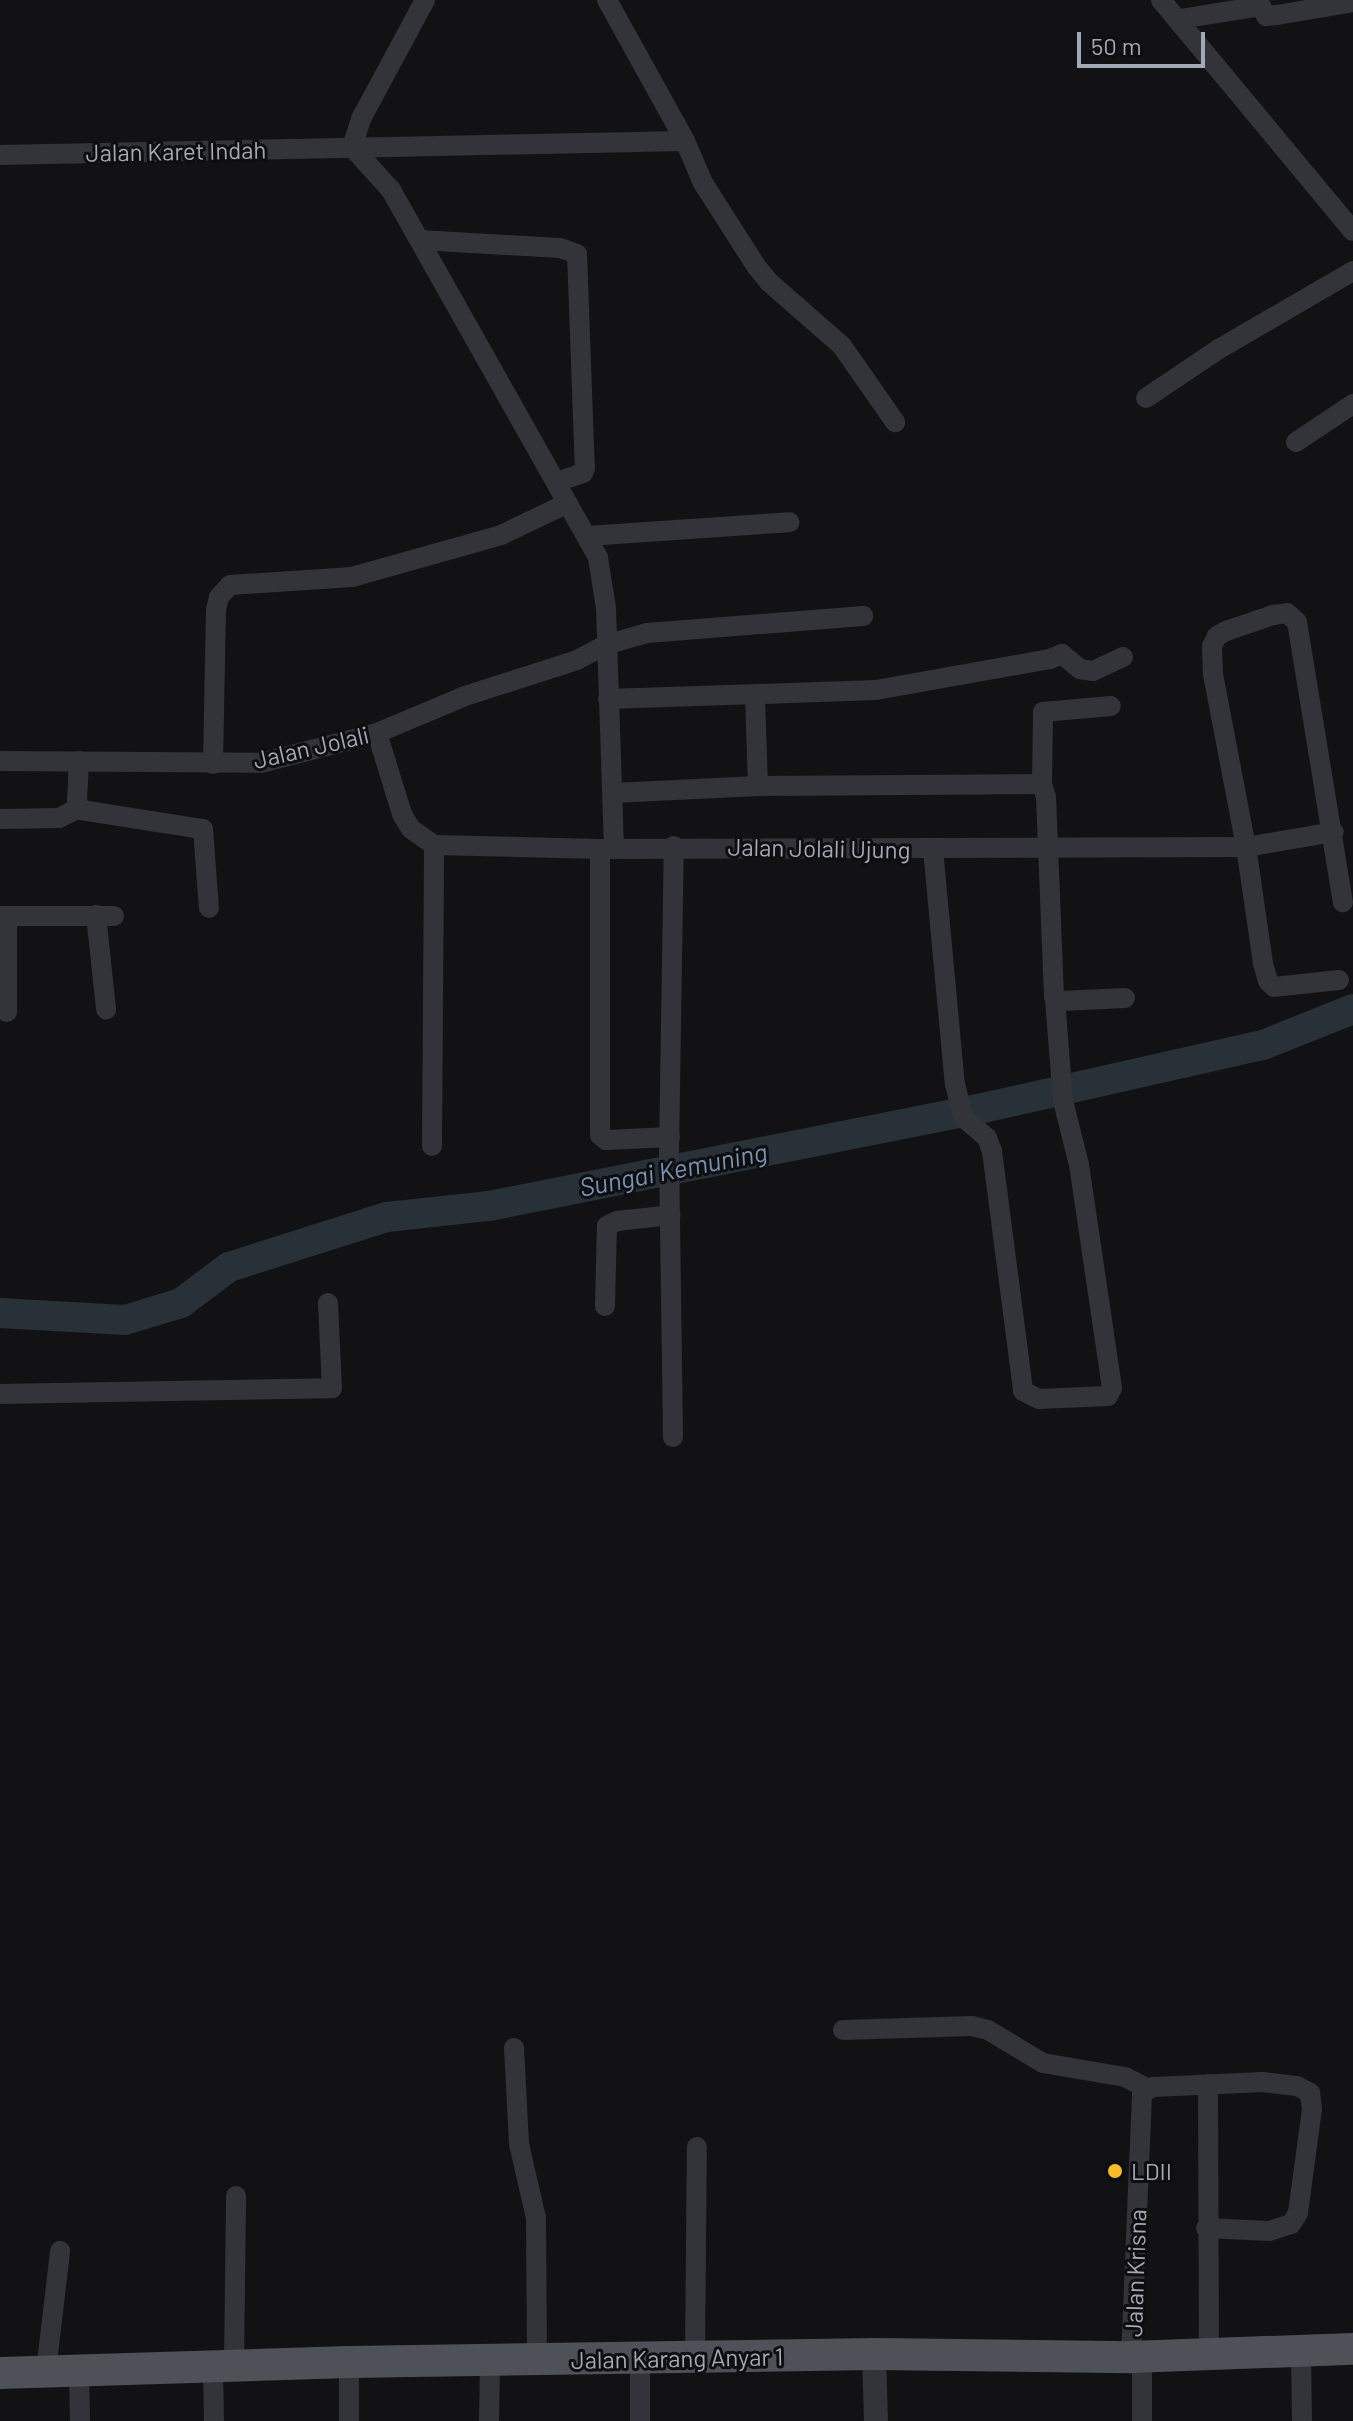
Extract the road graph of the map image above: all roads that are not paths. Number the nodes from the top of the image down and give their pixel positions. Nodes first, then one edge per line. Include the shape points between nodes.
1 (425, 0) edge
2 (607, 0) edge
3 (1161, 0) edge
4 (1353, 2) edge
5 (1180, 19) junction
6 (685, 141) junction
7 (352, 147) junction
8 (0, 155) edge
9 (1353, 231) edge
10 (420, 240) junction
11 (1353, 271) edge
12 (1146, 398) dead end
13 (1353, 404) edge
14 (895, 422) dead end
15 (1296, 442) dead end
16 (557, 482) junction
17 (568, 503) junction
18 (790, 522) dead end
19 (587, 536) junction
20 (863, 616) dead end
21 (605, 645) junction
22 (1123, 657) dead end
23 (755, 696) junction
24 (608, 699) junction
25 (1111, 706) dead end
26 (377, 733) junction
27 (0, 761) edge
28 (79, 761) junction
29 (213, 764) junction
30 (1042, 784) junction
31 (758, 786) junction
32 (613, 793) junction
33 (79, 808) junction
34 (0, 819) edge
35 (1334, 832) junction
36 (434, 845) junction
37 (674, 846) junction
38 (1047, 847) junction
39 (1246, 847) junction
40 (607, 848) junction
41 (933, 849) junction
42 (1343, 902) dead end
43 (209, 908) dead end
44 (4, 916) edge
45 (1339, 980) dead end
46 (1125, 998) dead end
47 (1055, 1000) junction
48 (106, 1009) dead end
49 (7, 1012) dead end
50 (670, 1144) junction
51 (432, 1146) dead end
52 (671, 1215) junction
53 (328, 1303) dead end
54 (605, 1306) dead end
55 (0, 1394) edge
56 (673, 1437) dead end
57 (843, 2030) dead end
58 (514, 2048) dead end
59 (1208, 2084) junction
60 (1144, 2091) junction
61 (697, 2147) dead end
62 (236, 2196) dead end
63 (1206, 2228) junction
64 (60, 2251) dead end
65 (1353, 2349) edge
66 (1301, 2351) junction
67 (874, 2354) junction
68 (1209, 2355) junction
69 (1137, 2356) junction
70 (695, 2357) junction
71 (640, 2358) junction
72 (537, 2360) junction
73 (490, 2361) junction
74 (349, 2362) junction
75 (224, 2365) junction
76 (46, 2371) junction
77 (79, 2371) junction
78 (0, 2373) edge
79 (80, 2421) edge
80 (214, 2421) edge
81 (349, 2421) edge
82 (489, 2421) edge
83 (640, 2421) edge
84 (876, 2421) edge
85 (1142, 2421) edge
86 (1302, 2421) edge

1 - 7 street via 362,117
2 - 6 street
3 - 5 street
4 - 5 street via 1277,15 1266,16 1261,6
5 - 9 street
6 - 7 street, Jalan Karet Indah
6 - 14 street via 703,183 756,266 842,346
7 - 8 street, Jalan Karet Indah
7 - 10 street via 391,190
10 - 16 street
10 - 16 street via 560,248 577,254 585,468
11 - 12 street
13 - 15 street
16 - 17 street
17 - 19 street
17 - 29 street via 501,535 352,577 230,585 216,610
18 - 19 street
19 - 21 street via 604,585
20 - 21 street, Jalan Jolali via 647,633
21 - 24 street
21 - 26 street, Jalan Jolali
22 - 23 street via 1093,671 1080,669 1062,654 876,690
23 - 24 street
23 - 31 street
24 - 32 street
25 - 30 street via 1043,712
26 - 29 street, Jalan Jolali via 261,763
26 - 36 street via 402,814 411,829
27 - 28 street, Jalan Jolali
28 - 29 street, Jalan Jolali
28 - 33 street
30 - 31 street
30 - 38 street
31 - 32 street
32 - 40 street
33 - 34 street via 59,818
33 - 43 street via 203,829
35 - 39 street, Jalan Jolali Ujung
35 - 39 street via 1297,622 1287,613 1273,615 1226,631 1212,646
35 - 42 street
36 - 40 street, Jalan Jolali Ujung
36 - 51 street
37 - 40 street, Jalan Jolali Ujung
37 - 41 street, Jalan Jolali Ujung
37 - 50 street
38 - 39 street, Jalan Jolali Ujung
38 - 41 street, Jalan Jolali Ujung
38 - 47 street
39 - 45 street via 1268,981 1274,987
40 - 50 street via 600,1135 606,1140
41 - 47 street via 955,1084 963,1117 987,1138 992,1151 1023,1391 1039,1399 1108,1396 1112,1388 1085,1204 1063,1101
44 - 48 street via 105,915
44 - 49 street
46 - 47 street
50 - 52 street
52 - 54 street via 607,1226
52 - 56 street
53 - 55 street via 332,1388
57 - 60 street via 972,2026 1043,2063 1125,2077
58 - 72 street via 519,2144 536,2218
59 - 60 street
59 - 63 street
59 - 63 street via 1297,2086 1310,2093 1312,2109 1298,2213 1291,2224 1269,2231
60 - 69 street, Jalan Krisna
61 - 70 street
62 - 75 street
63 - 68 street
64 - 76 street
65 - 66 main road, Jalan Karang Anyar 1
66 - 68 main road, Jalan Karang Anyar 1
66 - 86 street
67 - 69 main road, Jalan Karang Anyar 1
67 - 70 main road, Jalan Karang Anyar 1
67 - 84 street
68 - 69 main road, Jalan Karang Anyar 1
69 - 85 street, Jalan Krisna
70 - 71 main road, Jalan Karang Anyar 1
71 - 72 main road, Jalan Karang Anyar 1
71 - 83 street
72 - 73 main road, Jalan Karang Anyar 1
73 - 74 main road, Jalan Karang Anyar 1
73 - 82 street
74 - 75 main road, Jalan Karang Anyar 1
74 - 81 street
75 - 77 main road, Jalan Karang Anyar 1
75 - 80 street
76 - 77 main road, Jalan Karang Anyar 1
76 - 78 main road, Jalan Karang Anyar 1
77 - 79 street

